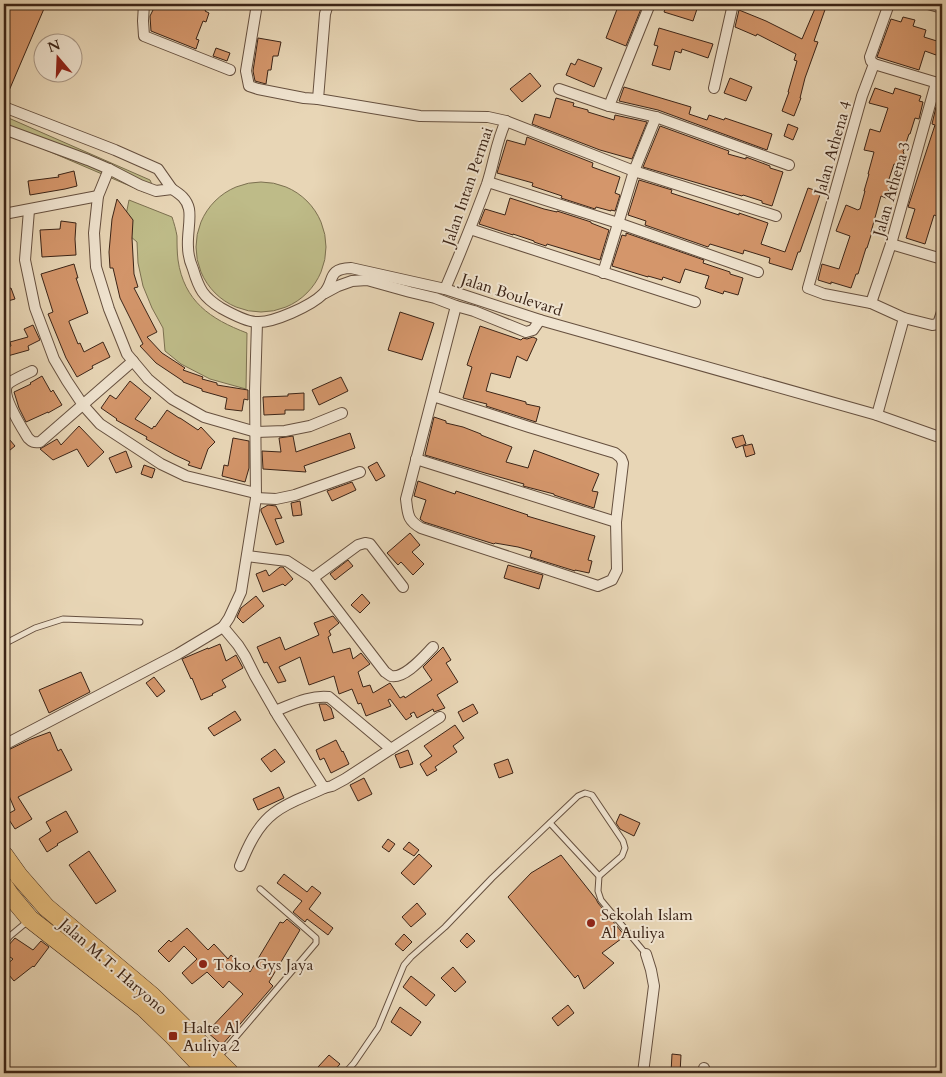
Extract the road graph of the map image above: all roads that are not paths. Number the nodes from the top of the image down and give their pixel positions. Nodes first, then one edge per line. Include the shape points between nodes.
1 (144, 4) edge
2 (257, 4) edge
3 (328, 4) edge
4 (650, 4) edge
5 (733, 4) edge
6 (889, 4) edge
7 (928, 4) edge
8 (942, 8) edge
9 (874, 64) junction
10 (230, 70) dead end
11 (939, 84) edge
12 (714, 88) dead end
13 (559, 89) dead end
14 (318, 99) junction
15 (609, 106) junction
16 (4, 107) edge
17 (656, 117) junction
18 (506, 121) junction
19 (4, 129) edge
20 (790, 165) dead end
21 (109, 169) junction
22 (634, 171) junction
23 (488, 182) junction
24 (172, 189) junction
25 (98, 196) junction
26 (29, 210) junction
27 (4, 214) edge
28 (776, 216) dead end
29 (618, 223) junction
30 (470, 229) junction
31 (891, 244) junction
32 (942, 259) edge
33 (758, 272) dead end
34 (603, 273) junction
35 (446, 288) junction
36 (325, 293) junction
37 (695, 302) dead end
38 (871, 303) junction
39 (456, 306) junction
40 (942, 312) edge
41 (904, 318) junction
42 (540, 320) junction
43 (257, 322) junction
44 (133, 361) junction
45 (32, 371) dead end
46 (434, 396) junction
47 (83, 405) junction
48 (342, 414) dead end
49 (877, 415) junction
50 (256, 432) junction
51 (942, 438) edge
52 (416, 459) junction
53 (360, 472) dead end
54 (256, 496) junction
55 (616, 522) junction
56 (247, 556) junction
57 (313, 578) junction
58 (402, 587) dead end
59 (140, 622) dead end
60 (223, 627) junction
61 (4, 644) edge
62 (433, 647) dead end
63 (275, 710) junction
64 (440, 718) dead end
65 (4, 745) edge
66 (391, 749) junction
67 (324, 788) junction
68 (550, 823) junction
69 (4, 855) edge
70 (240, 866) dead end
71 (599, 876) junction
72 (4, 886) edge
73 (260, 889) dead end
74 (30, 919) junction
75 (4, 944) edge
76 (646, 954) joint
77 (148, 1002) junction
78 (212, 1067) edge
79 (230, 1073) edge
80 (345, 1073) edge
81 (643, 1073) edge

1 - 10 street via 144,36
2 - 14 street via 246,71 249,86
3 - 14 street
4 - 15 street
5 - 12 street
6 - 9 street, Jalan Athena 4 via 870,57
7 - 8 street
9 - 11 street
9 - 38 street, Jalan Athena 4 via 808,288
11 - 31 street, Jalan Athena 3
13 - 15 street
14 - 18 street via 420,116
15 - 17 street
16 - 24 street via 158,169
17 - 20 street
17 - 22 street
18 - 22 street
18 - 23 street, Jalan Intan Permai
19 - 21 street
21 - 24 street via 156,191
21 - 25 street
22 - 28 street
22 - 29 street
23 - 29 street
23 - 30 street, Jalan Intan Permai
24 - 43 street via 183,196 189,208 188,249 201,291 222,308
25 - 26 street
25 - 44 street via 94,233 96,267 109,309 127,354
26 - 27 street
26 - 47 street via 25,260 35,308 54,358
29 - 33 street
29 - 34 street
30 - 34 street
30 - 35 street, Jalan Intan Permai
31 - 32 street
31 - 38 street, Jalan Athena 3
34 - 37 street
35 - 36 street, Jalan Boulevard via 341,268 333,274
35 - 42 street, Jalan Boulevard
36 - 39 street via 352,281 367,280
36 - 43 street, Jalan Boulevard via 300,310
38 - 41 street
39 - 42 street via 526,332 533,330
39 - 46 street
40 - 41 street via 938,324 932,325
41 - 49 street
42 - 49 street, Jalan Boulevard
43 - 50 street
44 - 47 street
44 - 50 street via 172,399 204,417
45 - 47 street via 7,384 5,390 7,400 31,442 40,442
46 - 52 street
46 - 55 street via 616,453 623,463
47 - 54 street via 100,424 161,464 186,476
48 - 50 street via 285,432
49 - 51 street, Jalan Boulevard
50 - 54 street
52 - 55 street
52 - 55 street via 406,499 412,523 598,586 612,580 617,570
53 - 54 street via 295,495 276,498
54 - 56 street
56 - 57 street via 287,561
56 - 60 street via 242,592
57 - 58 street via 365,543 370,544
57 - 62 street via 390,676 405,673
59 - 61 lane via 63,620 35,628
60 - 63 street via 245,656
60 - 65 street
63 - 66 street via 309,698 329,697
63 - 67 street
64 - 66 street
66 - 67 street via 345,779
67 - 70 street via 274,812 255,834
68 - 71 lane
68 - 71 lane via 578,796 592,795 625,848 622,856
68 - 80 lane via 404,965 378,1028
69 - 77 highway, Jalan M.T. Haryono via 46,907
71 - 76 lane via 598,891 602,900
72 - 74 highway, Jalan M.T. Haryono
73 - 78 lane via 316,938 316,943
74 - 75 lane
74 - 77 highway, Jalan M.T. Haryono
76 - 81 street via 654,986
77 - 78 highway, Jalan M.T. Haryono
78 - 79 highway, Jalan M.T. Haryono

